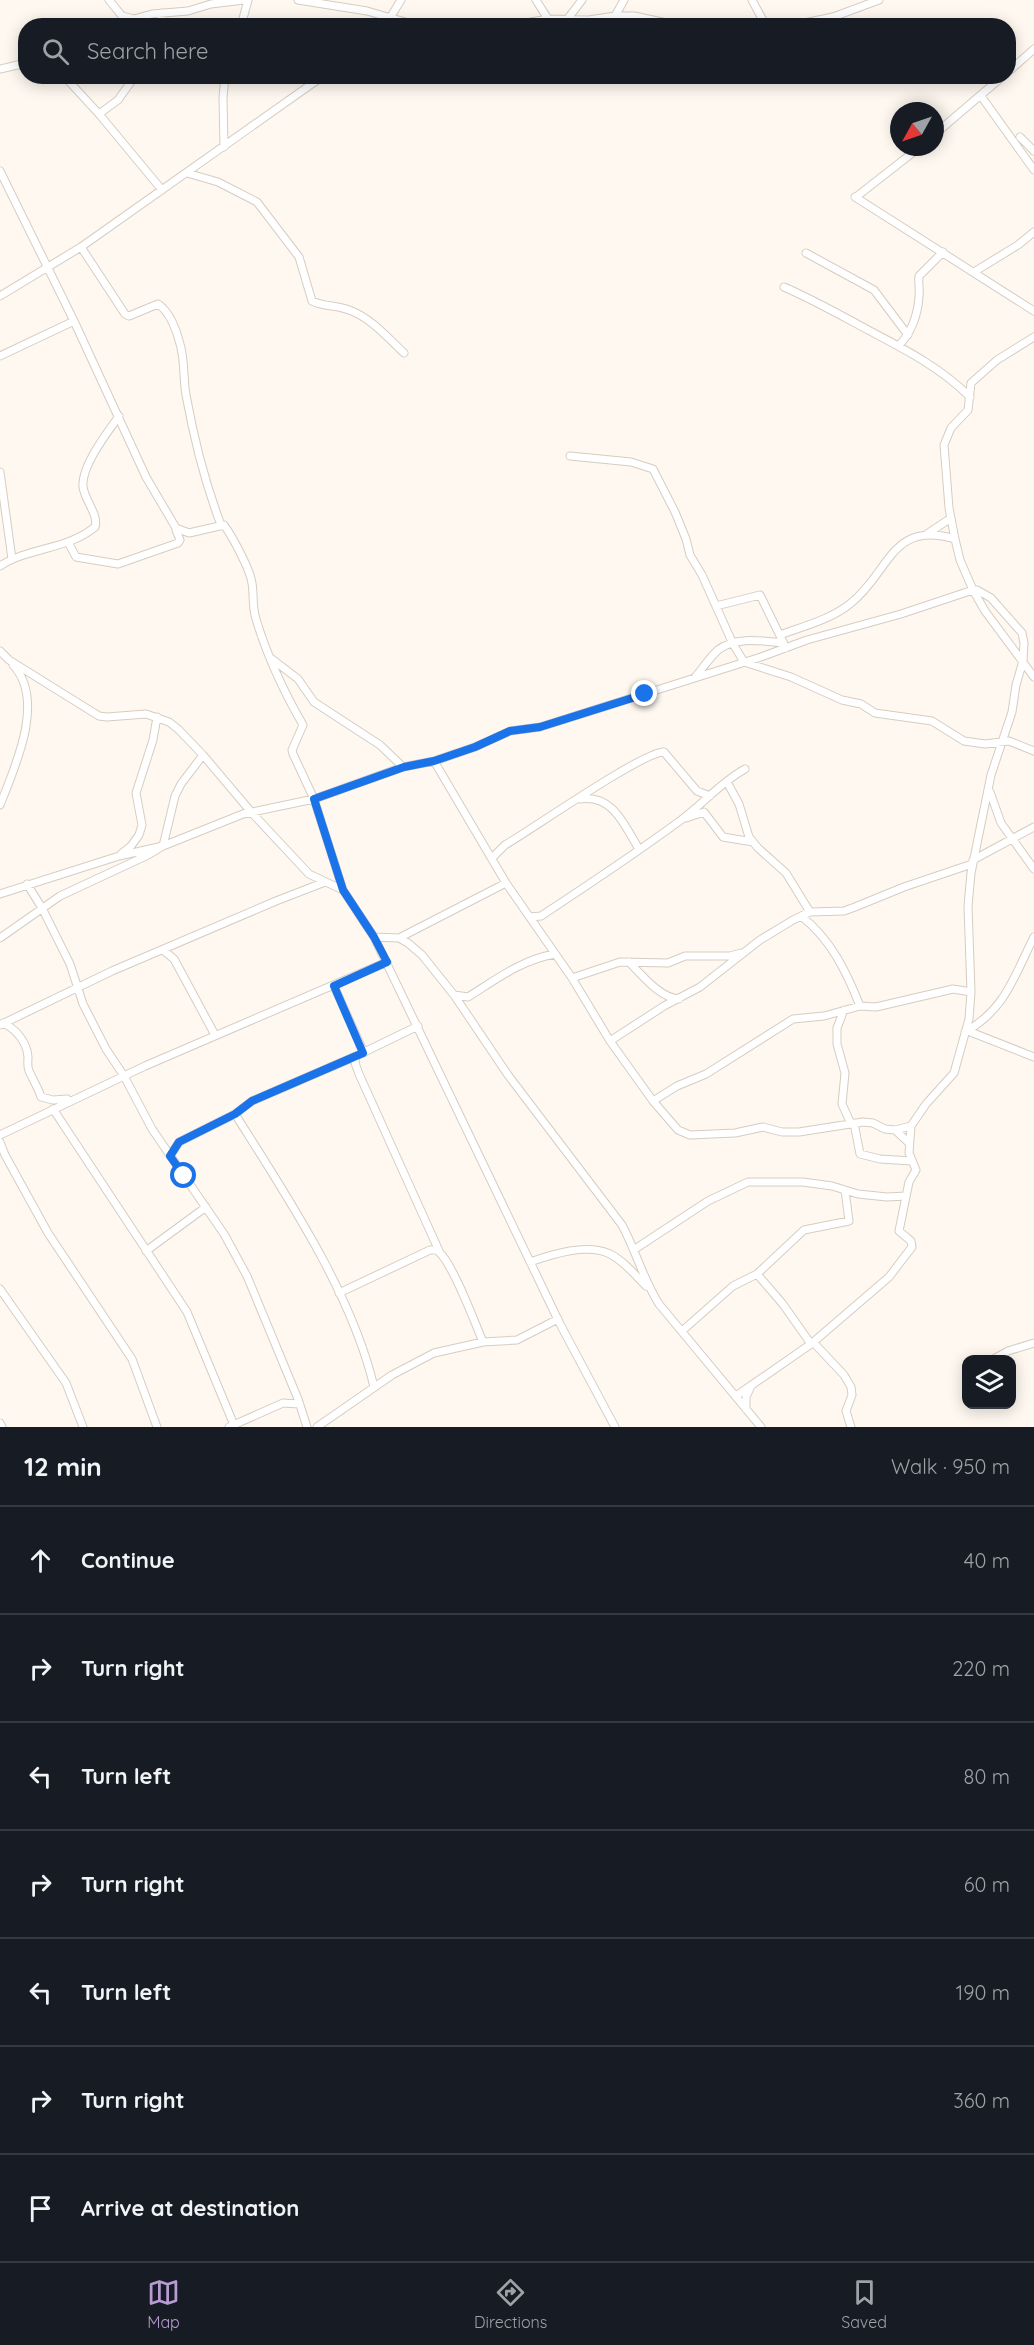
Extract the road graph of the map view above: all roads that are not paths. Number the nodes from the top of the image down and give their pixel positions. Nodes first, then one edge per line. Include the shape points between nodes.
1 (109, 0) edge
2 (244, 0) edge
3 (248, 0) edge
4 (298, 0) edge
5 (401, 0) edge
6 (536, 0) edge
7 (582, 0) edge
8 (624, 0) edge
9 (752, 0) edge
10 (879, 0) edge
11 (162, 12) junction
12 (615, 16) junction
13 (161, 18) edge
14 (243, 18) edge
15 (390, 18) joint
16 (547, 18) edge
17 (568, 18) edge
18 (602, 18) edge
19 (646, 18) edge
20 (762, 18) edge
21 (840, 18) edge
22 (1034, 49) edge
23 (18, 65) edge
24 (1016, 65) edge
25 (0, 69) edge
26 (71, 84) edge
27 (129, 84) edge
28 (224, 84) edge
29 (312, 84) edge
30 (995, 84) edge
31 (981, 96) junction
32 (99, 114) junction
33 (944, 127) edge
34 (1020, 137) dead end
35 (224, 147) junction
36 (1034, 151) edge
37 (908, 156) edge
38 (1034, 170) edge
39 (0, 171) edge
40 (187, 173) junction
41 (162, 190) junction
42 (1034, 232) edge
43 (81, 247) junction
44 (943, 252) junction
45 (806, 254) dead end
46 (47, 268) junction
47 (974, 272) junction
48 (784, 287) dead end
49 (0, 296) edge
50 (1034, 310) edge
51 (74, 321) junction
52 (908, 335) junction
53 (1034, 337) edge
54 (898, 346) junction
55 (404, 353) dead end
56 (0, 356) edge
57 (970, 397) junction
58 (119, 416) junction
59 (570, 456) dead end
60 (0, 472) edge
61 (951, 518) junction
62 (221, 525) junction
63 (176, 528) junction
64 (925, 535) junction
65 (955, 539) junction
66 (68, 542) junction
67 (12, 559) junction
68 (0, 566) edge
69 (973, 590) junction
70 (716, 606) junction
71 (783, 642) junction
72 (733, 644) junction
73 (0, 651) edge
74 (270, 658) junction
75 (9, 660) junction
76 (744, 662) junction
77 (1023, 662) junction
78 (1034, 676) edge
79 (694, 678) junction
80 (157, 717) junction
81 (1003, 741) junction
82 (1034, 751) edge
83 (203, 755) junction
84 (434, 761) junction
85 (404, 767) junction
86 (745, 769) dead end
87 (727, 782) junction
88 (989, 790) junction
89 (710, 796) junction
90 (314, 799) junction
91 (578, 800) junction
92 (0, 805) edge
93 (252, 813) junction
94 (684, 818) junction
95 (1034, 827) edge
96 (1014, 838) junction
97 (753, 842) junction
98 (163, 846) junction
99 (639, 849) junction
100 (120, 856) junction
101 (492, 858) junction
102 (973, 862) junction
103 (1034, 868) edge
104 (325, 882) junction
105 (506, 883) junction
106 (27, 884) junction
107 (343, 890) junction
108 (0, 894) edge
109 (42, 908) junction
110 (810, 912) junction
111 (541, 916) junction
112 (801, 916) junction
113 (530, 917) junction
114 (536, 927) junction
115 (374, 937) junction
116 (1034, 937) edge
117 (0, 938) edge
118 (399, 938) junction
119 (545, 940) junction
120 (163, 950) junction
121 (744, 953) junction
122 (555, 954) junction
123 (542, 957) junction
124 (387, 962) junction
125 (629, 962) junction
126 (572, 978) junction
127 (971, 982) junction
128 (78, 986) junction
129 (334, 986) junction
130 (959, 989) junction
131 (971, 992) junction
132 (454, 995) junction
133 (680, 999) junction
134 (860, 1006) junction
135 (844, 1010) junction
136 (2, 1024) edge
137 (418, 1026) junction
138 (967, 1031) junction
139 (215, 1035) junction
140 (610, 1041) junction
141 (360, 1054) junction
142 (1034, 1057) edge
143 (124, 1076) junction
144 (73, 1099) junction
145 (653, 1101) junction
146 (53, 1109) junction
147 (235, 1114) junction
148 (853, 1123) junction
149 (911, 1126) junction
150 (895, 1130) junction
151 (0, 1135) edge
152 (0, 1142) edge
153 (909, 1143) junction
154 (170, 1156) junction
155 (912, 1161) junction
156 (845, 1190) junction
157 (906, 1196) junction
158 (206, 1207) junction
159 (635, 1249) junction
160 (146, 1251) junction
161 (440, 1253) junction
162 (530, 1262) junction
163 (757, 1274) junction
164 (650, 1289) junction
165 (0, 1290) edge
166 (339, 1293) junction
167 (558, 1319) junction
168 (682, 1331) junction
169 (483, 1342) junction
170 (812, 1343) junction
171 (1034, 1343) edge
172 (1000, 1355) edge
173 (751, 1386) junction
174 (374, 1387) junction
175 (736, 1396) junction
176 (299, 1404) junction
177 (746, 1409) junction
178 (0, 1423) edge
179 (231, 1426) edge
180 (2, 1427) edge
181 (83, 1427) edge
182 (157, 1427) edge
183 (307, 1427) edge
184 (316, 1427) edge
185 (615, 1427) edge
186 (761, 1427) edge
187 (850, 1427) edge

1 - 11 street via 125,18
2 - 11 street
3 - 14 street
4 - 15 street
5 - 15 street
6 - 16 street
7 - 17 street
8 - 12 street
9 - 20 street
10 - 21 street
11 - 13 street
12 - 18 street
12 - 19 street
22 - 24 street
23 - 25 street
26 - 32 street
27 - 32 street via 118,100
28 - 35 street
29 - 35 street
30 - 31 street
31 - 33 street
31 - 38 street
32 - 41 street
34 - 36 street
35 - 40 street
37 - 44 street via 855,197
39 - 46 street
40 - 41 street
40 - 55 street via 218,182 257,202 299,257 312,301 348,309 370,322
41 - 43 street
42 - 47 street
43 - 46 street
43 - 62 street via 125,314 129,316 158,304 170,318 181,345 186,397
44 - 47 street
44 - 52 street via 919,276 919,299
45 - 52 street via 874,291
46 - 49 street
46 - 51 street
47 - 50 street
48 - 54 street
51 - 56 street
51 - 58 street
52 - 54 street
53 - 57 street via 976,377 970,385
54 - 57 street via 943,374
57 - 61 street via 968,410 951,428 944,445
58 - 63 street via 146,477
58 - 66 street via 95,452 84,479 84,491 96,524 82,537
59 - 70 street via 631,462 653,469
60 - 67 street
61 - 64 street
61 - 65 street
62 - 63 street via 189,533
62 - 74 street via 226,527 251,579 255,617
63 - 66 street via 178,543 118,564 76,557
64 - 65 street
64 - 71 street via 895,548 870,585 851,604
65 - 69 street
66 - 67 street
67 - 68 street
69 - 71 street via 901,614
69 - 77 street
69 - 77 street via 992,598 1022,633
70 - 71 street via 760,595
70 - 72 street
71 - 72 street via 757,640
71 - 76 street
72 - 76 street
72 - 79 street via 719,649
73 - 75 street
74 - 85 street via 298,679 314,702 380,745
74 - 90 street via 303,724 292,754
75 - 80 street via 99,716 138,713
75 - 92 street via 25,682 27,716 21,750
76 - 79 street
76 - 81 street via 861,704 874,713 932,722 964,741
77 - 78 street
77 - 81 street
79 - 84 street via 540,727 510,731
80 - 83 street via 169,722
80 - 100 street via 136,793 142,825 139,835
81 - 82 street
81 - 88 street
83 - 93 street
83 - 98 street via 175,796
84 - 85 street
84 - 101 street
85 - 90 street
86 - 87 street
87 - 89 street
87 - 97 street
88 - 96 street via 998,817
88 - 102 street
89 - 91 street via 697,791 661,751
89 - 94 street
90 - 93 street
90 - 107 street
91 - 99 street via 596,799 608,804
91 - 101 street via 505,845
93 - 98 street
93 - 104 street via 309,874
94 - 97 street via 704,812 723,837
94 - 99 street
95 - 96 street
96 - 102 street
96 - 103 street
97 - 110 street via 786,873
98 - 100 street
98 - 109 street
99 - 111 street
100 - 106 street
101 - 105 street
102 - 110 street via 844,911
102 - 127 street via 968,906
104 - 107 street
104 - 120 street
105 - 113 street
105 - 118 street
106 - 108 street
106 - 109 street
107 - 115 street
109 - 117 street
109 - 128 street
110 - 112 street
111 - 113 street
111 - 114 street
112 - 121 street
112 - 134 street via 843,965
113 - 114 street
114 - 119 street
115 - 118 street
115 - 124 street
116 - 138 street via 999,1004
118 - 132 street via 422,956
119 - 122 street
119 - 123 street
120 - 128 street
120 - 139 street via 174,959
121 - 125 street via 685,956 668,963
121 - 133 street
122 - 123 street
122 - 126 street
123 - 132 street via 507,971 468,997
124 - 129 street
124 - 137 street
125 - 126 street
125 - 133 street via 663,993
126 - 140 street
127 - 130 street
127 - 131 street
128 - 136 street
128 - 143 street via 105,1049
129 - 139 street
129 - 141 street
130 - 131 street
130 - 134 street via 876,1007
131 - 138 street
132 - 159 street via 508,1075 622,1225
133 - 140 street
134 - 135 street
135 - 145 street via 793,1019 707,1073
135 - 148 street via 837,1028 837,1044 845,1073 842,1104
136 - 144 street via 12,1028 22,1041 28,1056 27,1067 41,1097
137 - 141 street
137 - 162 street
138 - 142 street
138 - 149 street via 954,1073
139 - 143 street
140 - 145 street
141 - 147 street via 252,1101
141 - 161 street via 355,1063 359,1074
143 - 144 street
143 - 154 street
144 - 146 street
145 - 148 street via 678,1130 690,1135 763,1128 799,1132
146 - 151 street
146 - 160 street
147 - 154 street via 179,1142
147 - 166 street
148 - 150 street via 873,1123
148 - 155 street via 860,1154
149 - 150 street
149 - 153 street
150 - 153 street
152 - 182 street via 48,1233 132,1359
153 - 155 street
154 - 158 street
155 - 157 street via 916,1170
156 - 157 street
156 - 159 street via 803,1182 743,1184 708,1201
156 - 163 street via 849,1221 804,1230
157 - 170 street via 899,1231 912,1243 905,1258 889,1277
158 - 160 street
158 - 176 street via 247,1276
159 - 164 street
160 - 179 street via 187,1312
161 - 166 street via 430,1250
161 - 169 street
162 - 164 street via 570,1251 602,1251 616,1258
162 - 167 street
163 - 168 street via 733,1287
163 - 170 street
164 - 168 street
165 - 181 street via 66,1383
166 - 174 street
167 - 169 street via 517,1340
167 - 185 street
168 - 175 street
169 - 174 street via 434,1353
170 - 173 street
170 - 187 street via 850,1383 852,1395 846,1411
171 - 172 street
173 - 175 street
173 - 177 street
174 - 184 street
175 - 177 street
176 - 179 street via 283,1403
176 - 183 street
177 - 186 street
178 - 180 street

